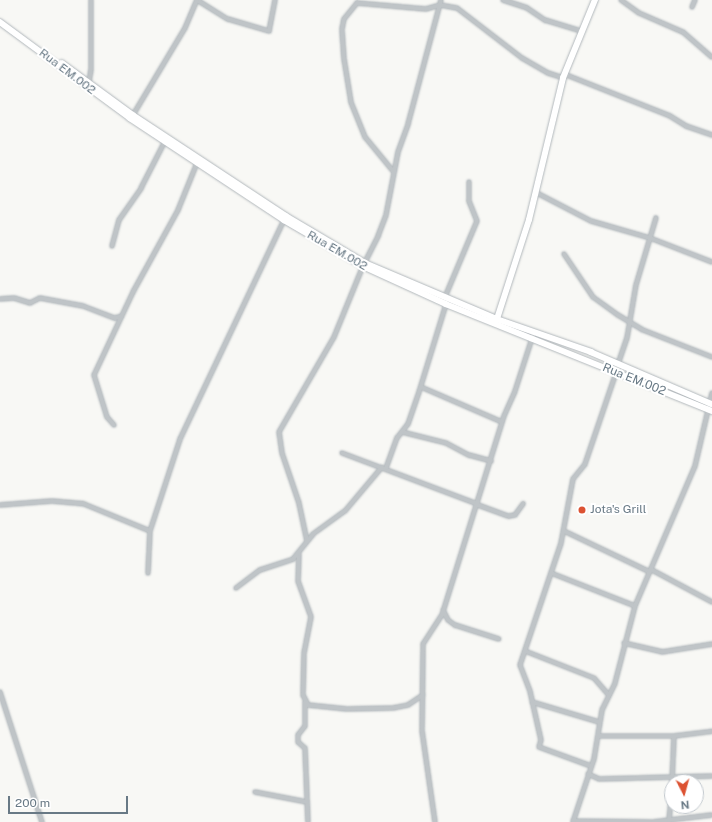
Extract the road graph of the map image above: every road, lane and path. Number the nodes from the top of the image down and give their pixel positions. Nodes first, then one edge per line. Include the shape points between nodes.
1 (91, 0) edge
2 (197, 0) edge
3 (275, 0) edge
4 (441, 0) edge
5 (503, 0) edge
6 (595, 0) edge
7 (621, 0) edge
8 (695, 0) edge
9 (440, 5) junction
10 (692, 7) dead end
11 (0, 18) edge
12 (0, 22) edge
13 (582, 32) junction
14 (712, 57) edge
15 (564, 76) junction
16 (88, 82) junction
17 (133, 116) junction
18 (712, 135) edge
19 (165, 142) junction
20 (197, 162) junction
21 (393, 170) junction
22 (469, 182) dead end
23 (536, 192) junction
24 (656, 218) dead end
25 (284, 220) junction
26 (650, 238) junction
27 (112, 246) dead end
28 (564, 254) dead end
29 (712, 262) edge
30 (364, 264) junction
31 (445, 297) junction
32 (0, 299) edge
33 (446, 304) junction
34 (122, 316) junction
35 (497, 319) junction
36 (629, 322) junction
37 (534, 332) junction
38 (532, 339) junction
39 (712, 357) edge
40 (618, 364) junction
41 (616, 373) junction
42 (421, 387) junction
43 (712, 393) edge
44 (710, 403) edge
45 (710, 410) edge
46 (502, 422) junction
47 (114, 425) dead end
48 (402, 432) junction
49 (342, 453) dead end
50 (491, 461) junction
51 (384, 468) junction
52 (523, 504) dead end
53 (0, 505) edge
54 (478, 505) junction
55 (150, 531) junction
56 (564, 531) junction
57 (307, 541) junction
58 (299, 554) junction
59 (651, 571) junction
60 (148, 573) dead end
61 (551, 573) junction
62 (236, 588) dead end
63 (712, 602) edge
64 (635, 606) junction
65 (443, 609) junction
66 (499, 639) dead end
67 (624, 642) junction
68 (712, 644) edge
69 (525, 651) junction
70 (0, 692) edge
71 (423, 695) junction
72 (609, 695) junction
73 (305, 701) junction
74 (532, 702) junction
75 (599, 722) junction
76 (712, 732) edge
77 (598, 736) junction
78 (674, 736) junction
79 (591, 766) junction
80 (588, 774) junction
81 (672, 774) edge
82 (664, 781) edge
83 (255, 792) dead end
84 (307, 802) junction
85 (712, 815) edge
86 (669, 821) edge
87 (42, 822) edge
88 (308, 822) edge
89 (435, 822) edge
90 (573, 822) edge

1 - 16 street via 91,70
2 - 3 street via 228,19 269,31
2 - 17 street via 182,34
4 - 9 street
5 - 13 street via 527,8 545,20
6 - 13 street
7 - 14 street via 639,13 683,32
8 - 10 street
9 - 15 street via 458,8 522,58 548,73
9 - 21 street
9 - 21 street via 426,9 357,3 344,19 344,59 354,111 365,137
11 - 16 street, Rua EM.002
12 - 19 street, Rua EM.002
13 - 15 street
15 - 18 street via 670,116 686,126
15 - 23 street
16 - 17 street, Rua EM.002
17 - 30 street, Rua EM.002
19 - 20 street, Rua EM.002
19 - 27 street via 141,188 119,220
20 - 25 street, Rua EM.002
20 - 34 street via 178,210
21 - 30 street via 386,215
22 - 31 street via 469,201 477,221
23 - 26 street via 591,221
23 - 35 street
24 - 26 street
25 - 30 street, Rua EM.002
25 - 55 street via 180,439
26 - 29 street
26 - 36 street
28 - 36 street via 594,298
30 - 31 street, Rua EM.002
30 - 33 street, Rua EM.002
30 - 57 street via 334,337 279,432 282,453 299,503
31 - 35 street, Rua EM.002
32 - 34 street via 14,298 30,303 40,298 83,306 115,318
33 - 38 street, Rua EM.002
33 - 42 street
34 - 47 street via 94,375 107,417
35 - 37 street, Rua EM.002
36 - 39 street
36 - 40 street
37 - 38 street
37 - 40 street, Rua EM.002
38 - 41 street, Rua EM.002
38 - 46 street
40 - 44 street, Rua EM.002
41 - 45 street, Rua EM.002
41 - 56 street via 585,464 573,479
42 - 46 street
42 - 48 street
43 - 44 street
44 - 45 street
45 - 59 street via 695,466
46 - 50 street
48 - 50 street via 446,443 469,456
48 - 51 street
49 - 51 street
50 - 54 street
51 - 54 street
51 - 57 street via 346,511
52 - 54 street via 515,515 509,516
53 - 55 street via 52,501 84,504
54 - 65 street
55 - 60 street
56 - 59 street
56 - 61 street
57 - 58 street
58 - 62 street via 283,564 260,570
58 - 73 street via 298,581 311,617 304,653
59 - 63 street
59 - 64 street
61 - 64 street
61 - 69 street
64 - 67 street
65 - 66 street via 448,620 455,624
65 - 71 street via 438,623 424,644
67 - 68 street via 662,652
67 - 72 street via 615,683
69 - 72 street via 594,678
69 - 74 street via 520,670
70 - 87 street
71 - 73 street via 408,705 372,709 314,708
71 - 89 street via 422,731
72 - 75 street
73 - 84 street via 305,726 298,735 298,742 305,748
74 - 75 street
74 - 79 street via 541,740 539,747
75 - 77 street
76 - 78 street
77 - 78 street
77 - 79 street
78 - 81 street
79 - 80 street
80 - 82 street via 599,779
80 - 90 street
83 - 84 street
84 - 88 street
85 - 86 street
86 - 90 street

